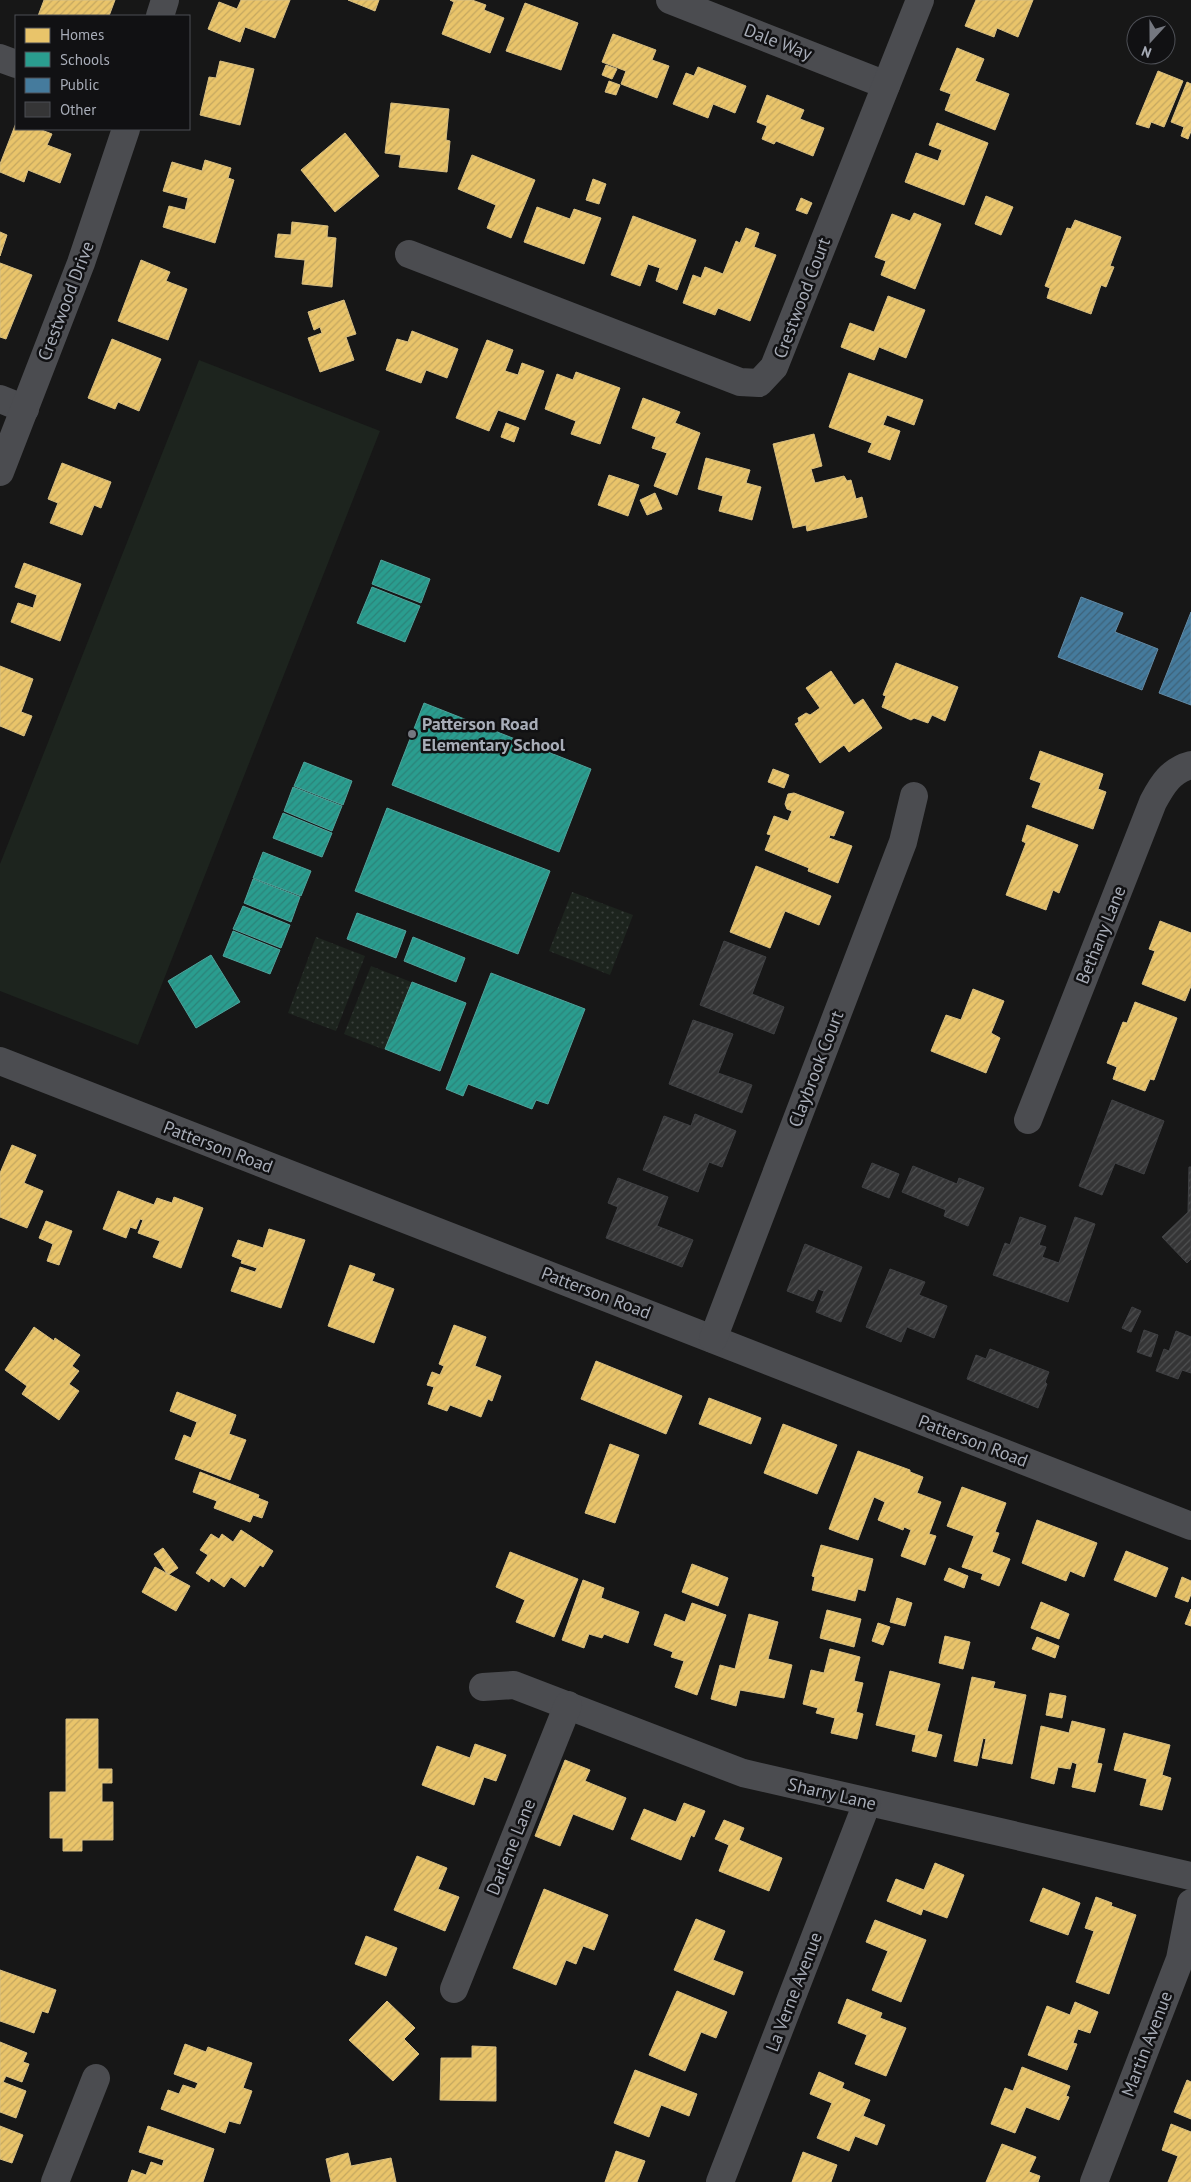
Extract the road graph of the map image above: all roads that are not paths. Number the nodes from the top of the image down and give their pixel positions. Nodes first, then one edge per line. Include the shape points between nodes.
1 (165, 0) edge
2 (670, 0) edge
3 (920, 0) edge
4 (160, 15) edge
5 (0, 58) edge
6 (15, 64) edge
7 (886, 85) junction
8 (126, 130) edge
9 (410, 254) dead end
10 (12, 404) edge
11 (0, 472) edge
12 (1191, 765) edge
13 (914, 796) dead end
14 (0, 1061) edge
15 (1028, 1120) dead end
16 (713, 1339) junction
17 (1191, 1526) edge
18 (483, 1686) dead end
19 (568, 1705) junction
20 (867, 1803) junction
21 (1191, 1876) edge
22 (1191, 1903) edge
23 (454, 1989) dead end
24 (96, 2078) dead end
25 (55, 2182) edge
26 (720, 2182) edge
27 (1094, 2182) edge

1 - 4 street
2 - 7 street, Dale Way
3 - 7 street, Crestwood Court
5 - 6 street
7 - 9 street, Crestwood Court via 774,367 759,383 740,382
8 - 10 street, Crestwood Drive via 81,263
10 - 11 street, Crestwood Drive
12 - 15 street, Bethany Lane via 1165,781 1153,802
13 - 16 street, Claybrook Court via 903,842
14 - 16 street, Patterson Road
16 - 17 street, Patterson Road
18 - 19 street, Sharry Lane via 514,1685
19 - 20 street, Sharry Lane via 743,1773
19 - 23 street, Darlene Lane
20 - 21 street, Sharry Lane
20 - 26 street, La Verne Avenue
22 - 27 street, Martin Avenue via 1180,1959
24 - 25 street

